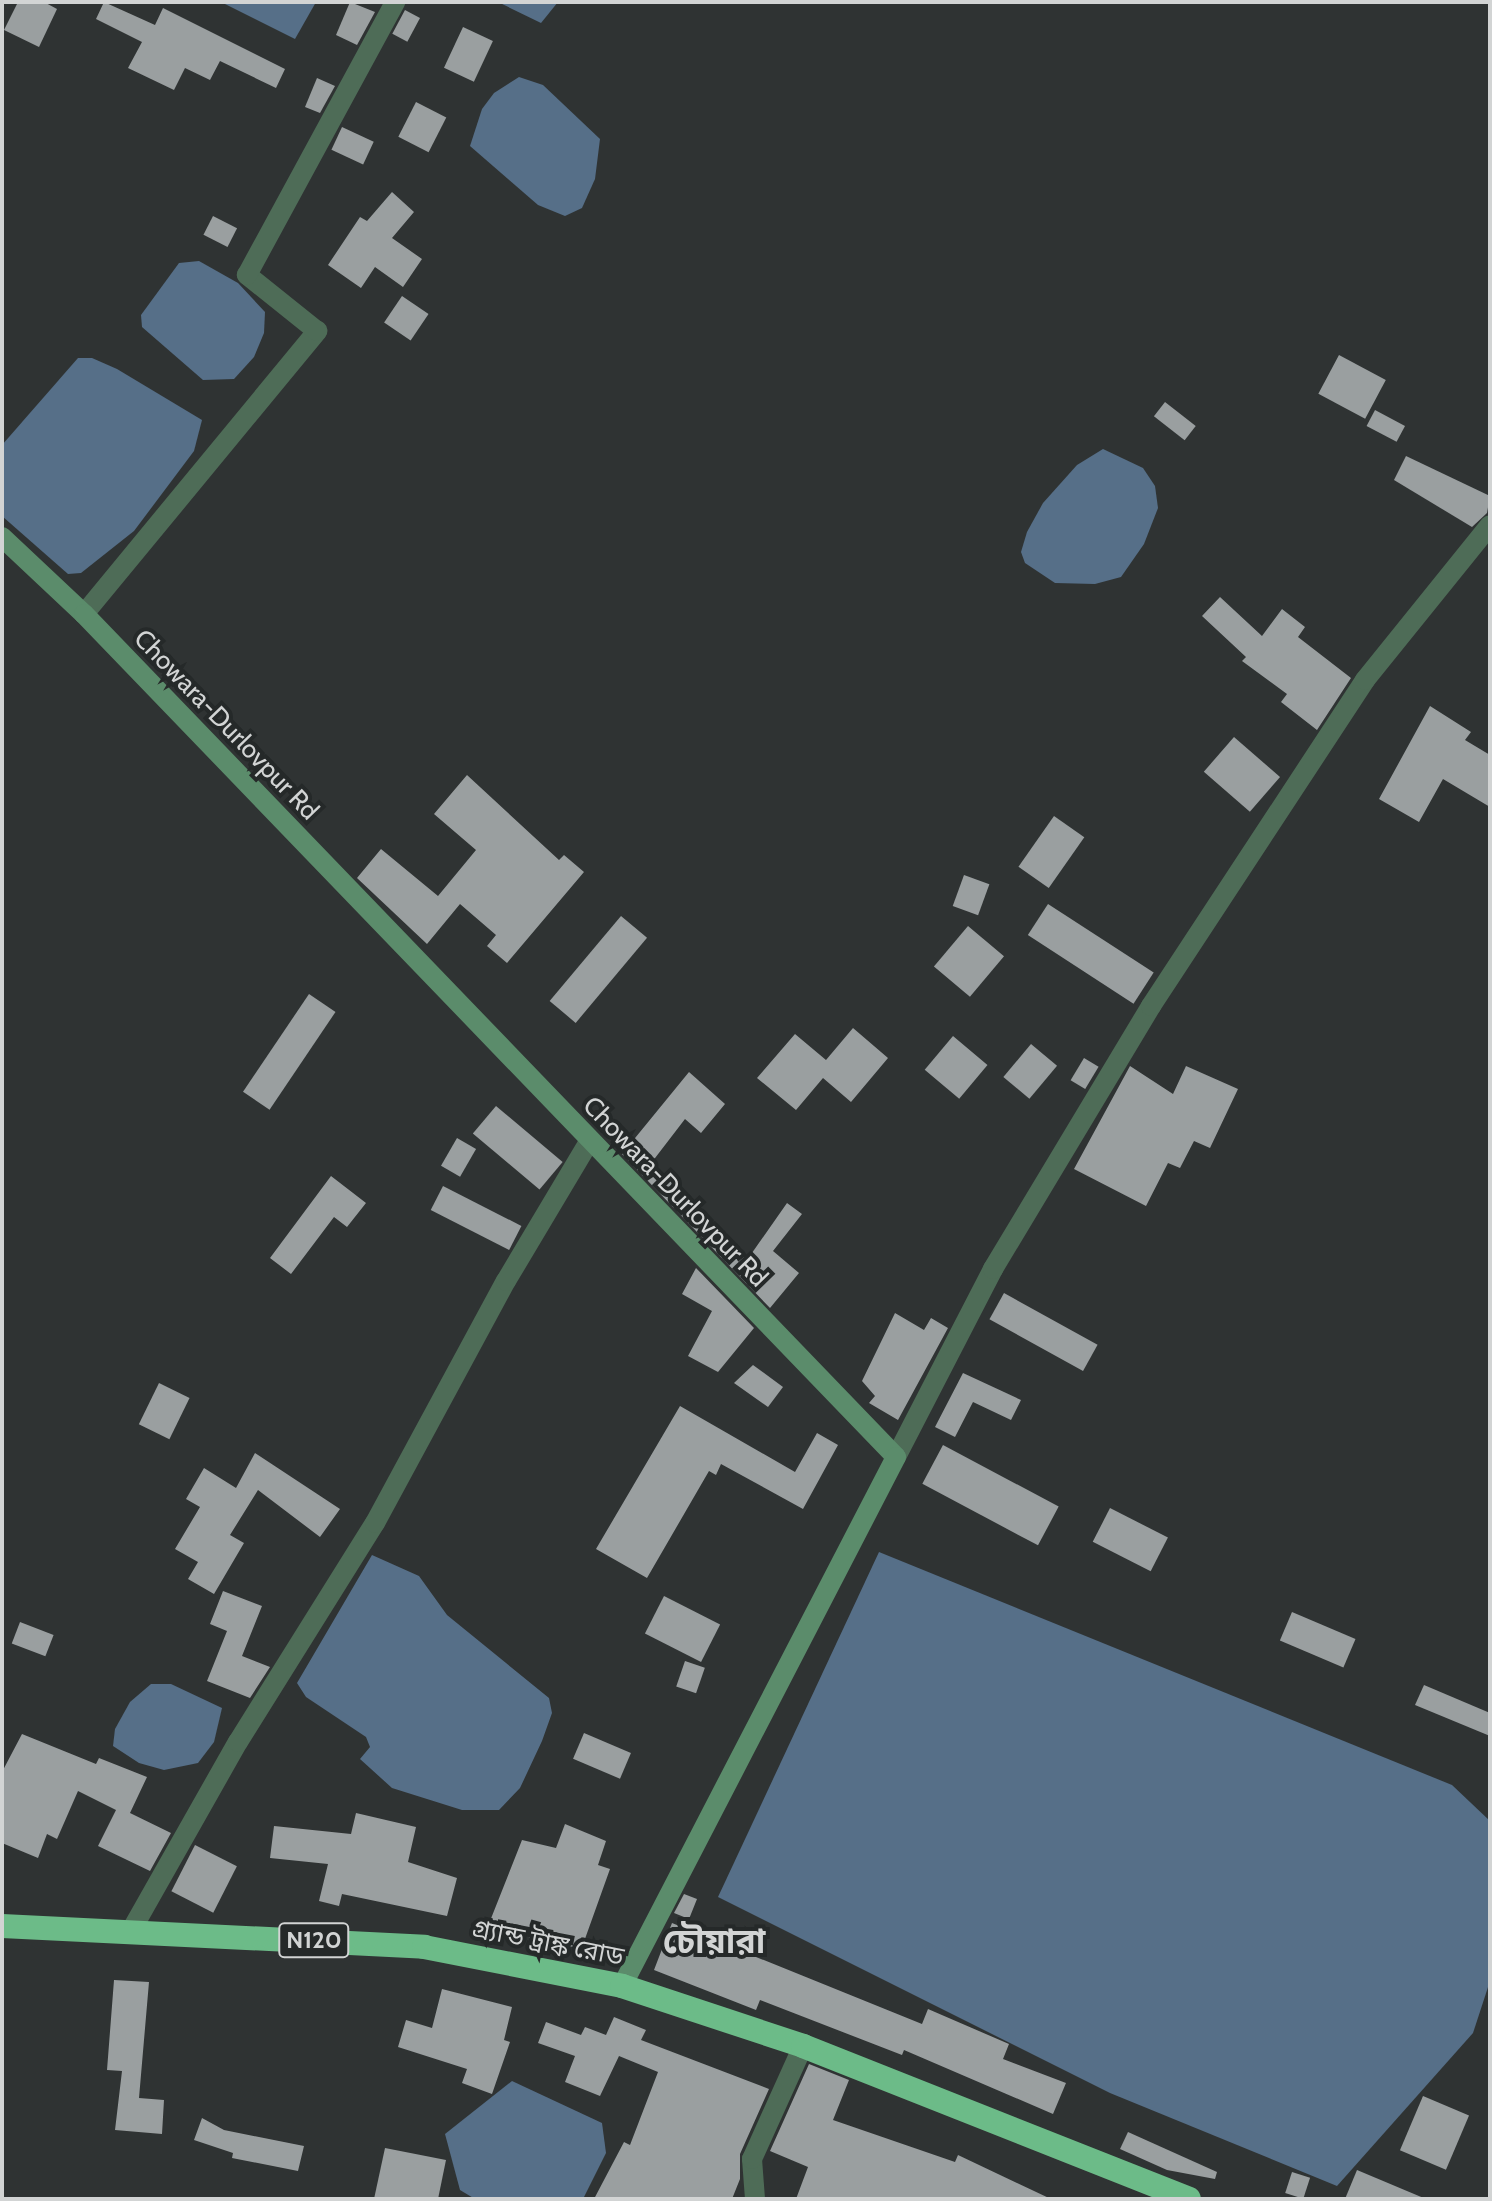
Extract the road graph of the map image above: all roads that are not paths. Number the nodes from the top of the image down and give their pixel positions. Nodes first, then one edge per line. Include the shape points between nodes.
1 (395, 2) edge
2 (1490, 525) edge
3 (2, 537) edge
4 (84, 614) junction
5 (589, 1142) junction
6 (896, 1457) junction
7 (2, 1926) edge
8 (132, 1929) junction
9 (622, 1986) junction
10 (803, 2046) junction
11 (755, 2199) edge
12 (1189, 2199) edge

1 - 4 street via 247,275 317,331
2 - 6 street via 1365,680 1151,1006 993,1269
3 - 4 street, Chowara-Durlovpur Rd
4 - 5 street, Chowara-Durlovpur Rd
5 - 6 street, Chowara-Durlovpur Rd
5 - 8 street via 506,1281 375,1523 238,1742
6 - 9 street
7 - 8 highway, গ্র্যান্ড ট্রাঙ্ক রোড / N120
8 - 9 highway, গ্র্যান্ড ট্রাঙ্ক রোড / N120 via 424,1947
9 - 10 highway, গ্র্যান্ড ট্রাঙ্ক রোড / N120
10 - 11 street via 752,2159
10 - 12 highway, গ্র্যান্ড ট্রাঙ্ক রোড / N120

